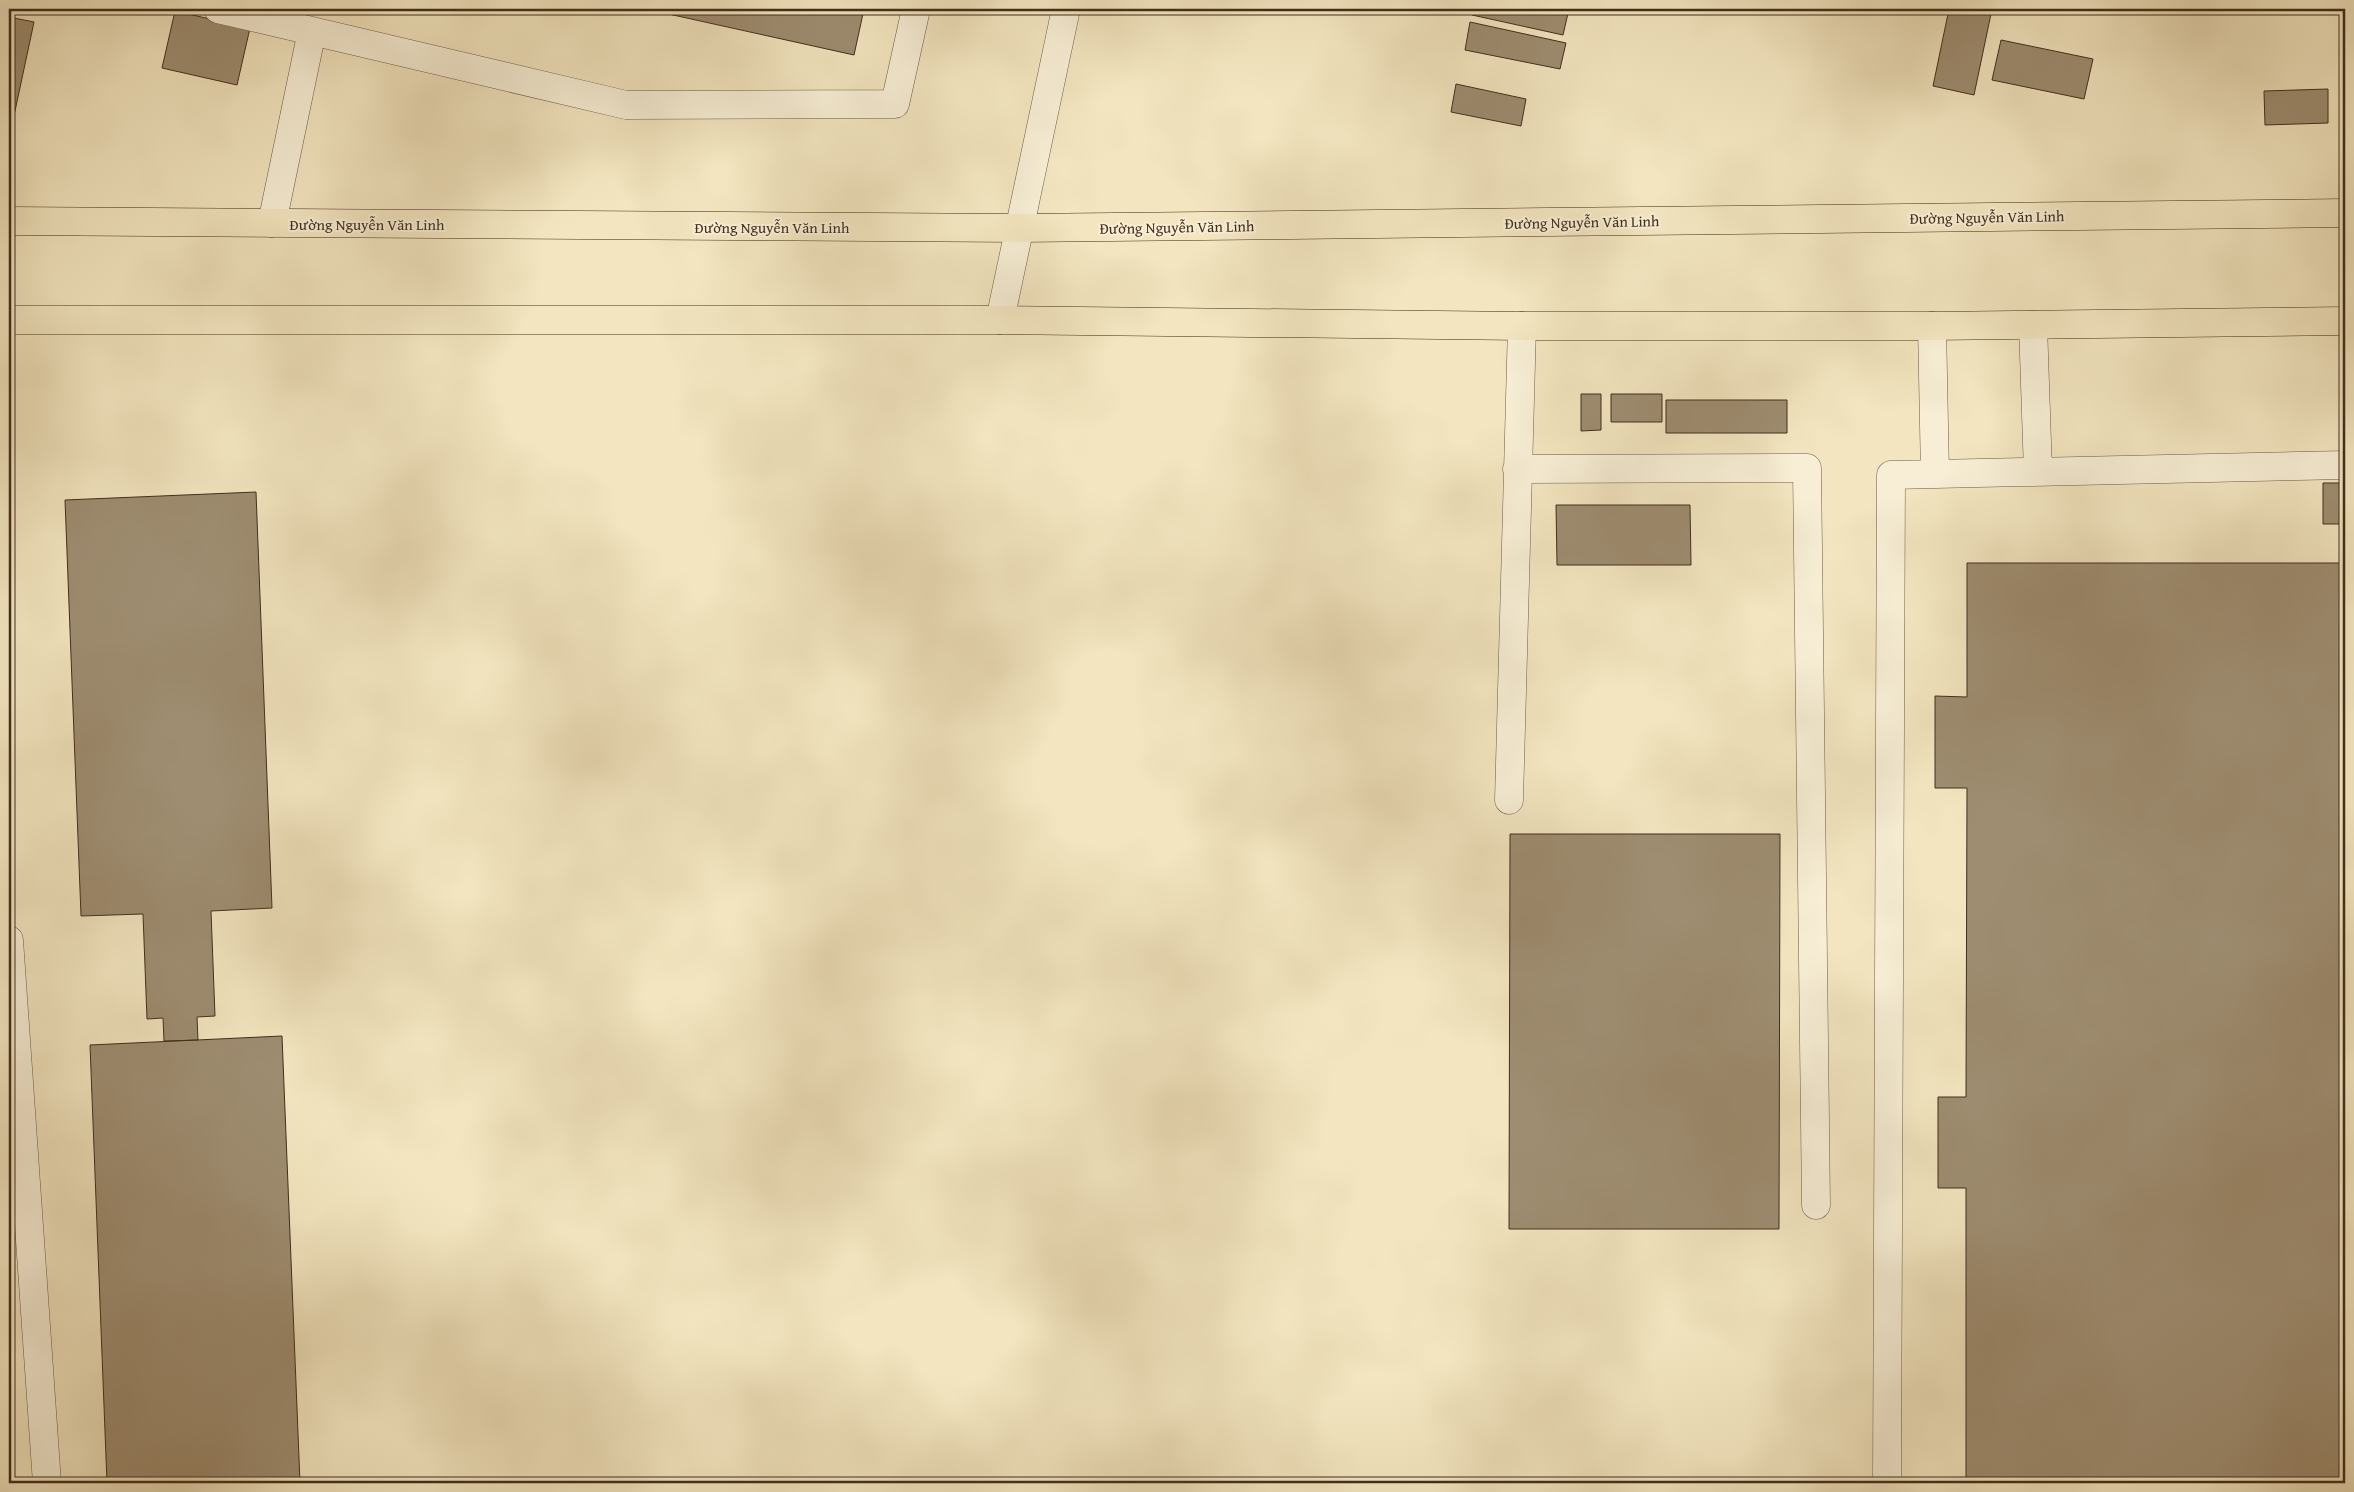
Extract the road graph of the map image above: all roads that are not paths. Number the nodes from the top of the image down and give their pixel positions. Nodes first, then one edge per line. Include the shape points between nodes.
1 (218, 9) edge
2 (916, 9) edge
3 (1066, 9) edge
4 (312, 31) junction
5 (2345, 213) edge
6 (9, 221) edge
7 (272, 224) junction
8 (1020, 228) junction
9 (9, 320) edge
10 (1000, 320) junction
11 (2345, 321) edge
12 (2033, 325) junction
13 (1522, 326) junction
14 (1932, 326) junction
15 (2345, 465) edge
16 (1517, 469) junction
17 (2038, 472) junction
18 (1935, 474) junction
19 (1509, 800) dead end
20 (9, 940) edge
21 (1816, 1205) dead end
22 (47, 1483) edge
23 (1887, 1483) edge

1 - 4 street
2 - 4 street via 895,104 626,105
3 - 8 street
4 - 7 street
5 - 8 main road, Đường Nguyễn Văn Linh
6 - 7 main road, Đường Nguyễn Văn Linh
7 - 8 main road, Đường Nguyễn Văn Linh
8 - 10 street
9 - 10 main road
10 - 13 main road
11 - 12 main road
12 - 14 main road
12 - 17 street
13 - 14 main road
13 - 16 street
14 - 18 street
15 - 17 street
16 - 19 street
16 - 21 street via 1807,468
17 - 18 street
18 - 23 street via 1890,475
20 - 22 street

